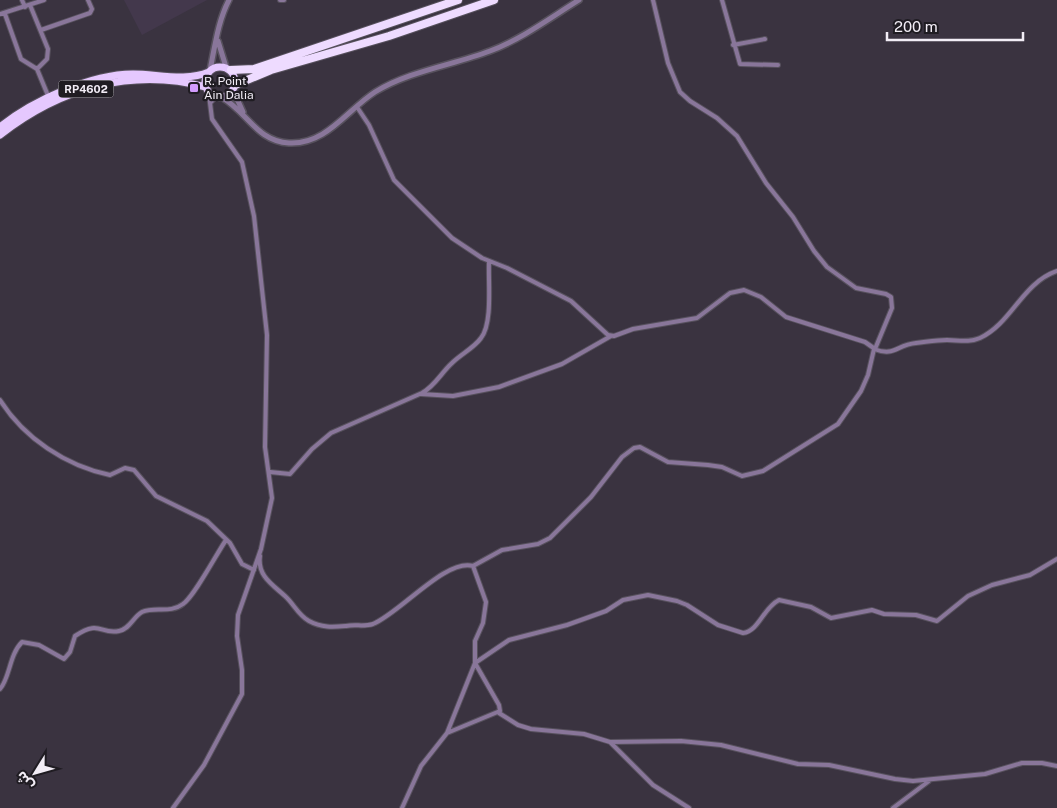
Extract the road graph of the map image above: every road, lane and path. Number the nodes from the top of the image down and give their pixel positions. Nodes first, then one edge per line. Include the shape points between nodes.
1 (22, 0) edge
2 (44, 0) edge
3 (88, 0) edge
4 (229, 0) edge
5 (458, 0) edge
6 (494, 0) edge
7 (580, 0) edge
8 (653, 0) edge
9 (722, 0) edge
10 (30, 6) junction
11 (25, 7) junction
12 (3, 14) edge
13 (41, 30) junction
14 (765, 39) dead end
15 (218, 40) junction
16 (733, 45) junction
17 (778, 65) dead end
18 (37, 69) junction
19 (228, 69) junction
20 (210, 71) junction
21 (234, 87) junction
22 (208, 89) junction
23 (219, 97) junction
24 (49, 98) junction
25 (210, 103) junction
26 (357, 107) junction
27 (245, 117) junction
28 (0, 127) edge
29 (0, 135) edge
30 (489, 262) junction
31 (1057, 271) edge
32 (611, 336) junction
33 (875, 349) junction
34 (418, 394) junction
35 (0, 400) edge
36 (270, 472) junction
37 (226, 540) junction
38 (261, 549) junction
39 (1057, 559) edge
40 (474, 566) junction
41 (254, 570) junction
42 (475, 663) junction
43 (0, 689) edge
44 (499, 713) junction
45 (447, 733) junction
46 (610, 742) junction
47 (1057, 766) edge
48 (930, 780) junction
49 (173, 808) edge
50 (402, 808) edge
51 (689, 808) edge
52 (894, 808) edge

1 - 11 street
2 - 10 street
3 - 13 street via 92,9 90,13
4 - 15 street via 219,23
5 - 19 highway via 254,69
6 - 21 highway via 389,36 271,70
7 - 26 street, RP4602 via 502,46 390,85
8 - 33 street via 668,63 680,92 736,136 766,184 793,216 827,268 856,288 891,297 892,308
9 - 16 street
10 - 11 street
10 - 13 street
11 - 12 street
12 - 18 street via 21,59
13 - 18 street via 48,56
14 - 16 street
15 - 19 street
15 - 20 street
16 - 17 street via 740,64
18 - 24 street
19 - 20 highway, RP4602 via 218,66
19 - 21 highway, RP4602 via 234,75
20 - 22 highway via 206,77
20 - 24 highway, RP4602 via 191,76 119,75
21 - 23 highway
21 - 27 street, RP4602
22 - 23 highway, RP4602
22 - 25 street
22 - 29 highway, RP4602 via 190,84 127,79 100,84 32,112
23 - 25 street
23 - 27 street, RP4602
24 - 28 highway, RP4602
25 - 36 street via 212,119 242,162 254,216 267,335 264,447
26 - 27 street, RP4602 via 321,135 296,143 270,139
26 - 30 street via 399,187 452,238
30 - 32 street via 571,301
30 - 34 street via 484,333 477,343 451,363 429,389
31 - 33 street via 1030,288 989,333 979,338 916,343 885,354
32 - 33 street via 697,318 730,293 744,290 761,297 786,317 865,342
32 - 34 street via 562,364 499,387 453,396
33 - 40 street via 861,392 838,424 763,470 742,476 708,464 668,462 634,448 622,457 591,497 550,538 538,544 502,550
34 - 36 street via 331,433 290,474
35 - 37 street via 26,431 59,456 110,475 124,468 134,470 153,493 200,516
36 - 38 street via 272,498
37 - 41 street via 242,564
37 - 43 street via 183,604 168,610 142,612 118,632 94,627 88,629 75,636 64,659 39,645 22,642 9,663 5,683
38 - 40 street via 260,561 268,583 304,617 330,628 373,624 396,611 433,580 457,568
38 - 41 street
39 - 42 street via 1030,575 992,585 968,596 937,621 872,610 831,618 811,607 779,600 769,606 754,628 743,633 718,625 687,604 640,596 623,600 567,625 509,640
40 - 42 street via 486,602 483,622 475,641
41 - 49 street via 240,607 237,627 242,694 204,765
42 - 44 street via 499,705
42 - 45 street
44 - 45 street
44 - 46 street via 531,729 584,734
45 - 50 street via 421,766
46 - 48 street via 671,741 721,745 798,764 829,765 895,779
46 - 51 street via 654,785
47 - 48 street via 1042,762 1022,763 985,774
48 - 52 street

